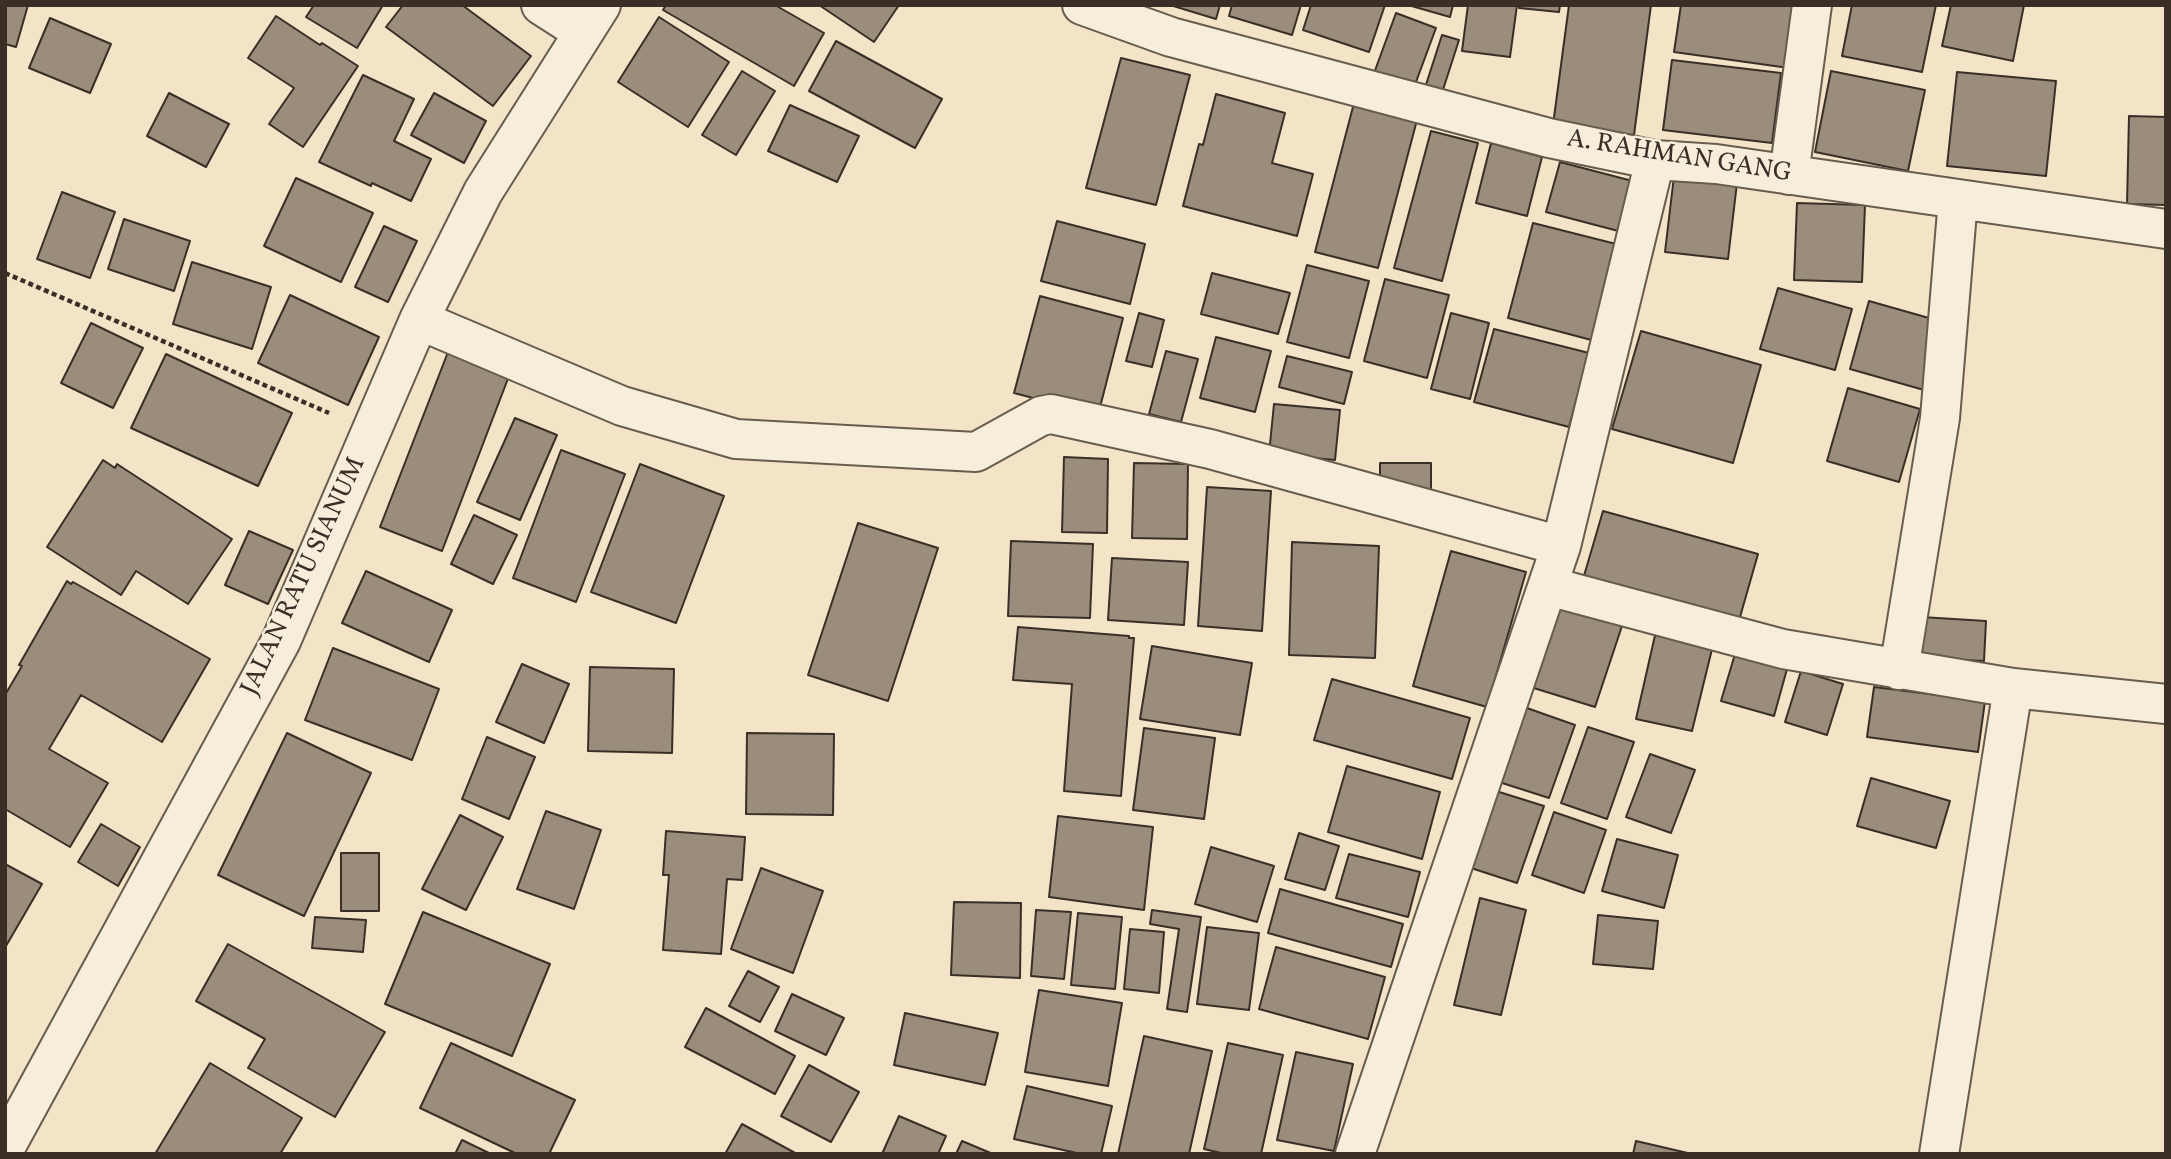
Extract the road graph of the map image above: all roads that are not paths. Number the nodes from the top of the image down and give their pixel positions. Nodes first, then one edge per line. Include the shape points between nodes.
1 (541, 5) edge
2 (1082, 5) edge
3 (1812, 5) edge
4 (592, 19) edge
5 (1656, 160) junction
6 (1789, 175) junction
7 (1958, 199) junction
8 (2166, 229) edge
9 (419, 320) junction
10 (1561, 546) junction
11 (1548, 586) junction
12 (1899, 670) junction
13 (2013, 688) junction
14 (2166, 704) edge
15 (5, 1148) edge
16 (1355, 1154) edge
17 (1939, 1154) edge

1 - 4 street
2 - 5 street, A. RAHMAN GANG via 1171,37 1549,138
3 - 6 street
4 - 9 street, JALAN RATU SIANUM via 483,192
5 - 6 street, A. RAHMAN GANG
5 - 10 street
6 - 7 street, A. RAHMAN GANG
7 - 8 street, A. RAHMAN GANG
7 - 12 street via 1940,418
9 - 10 street via 622,406 736,439 976,452 1051,414 1210,449
9 - 15 street, JALAN RATU SIANUM via 281,641
10 - 11 street
11 - 12 street via 1783,649
11 - 16 street
12 - 13 street
13 - 14 street
13 - 17 street

